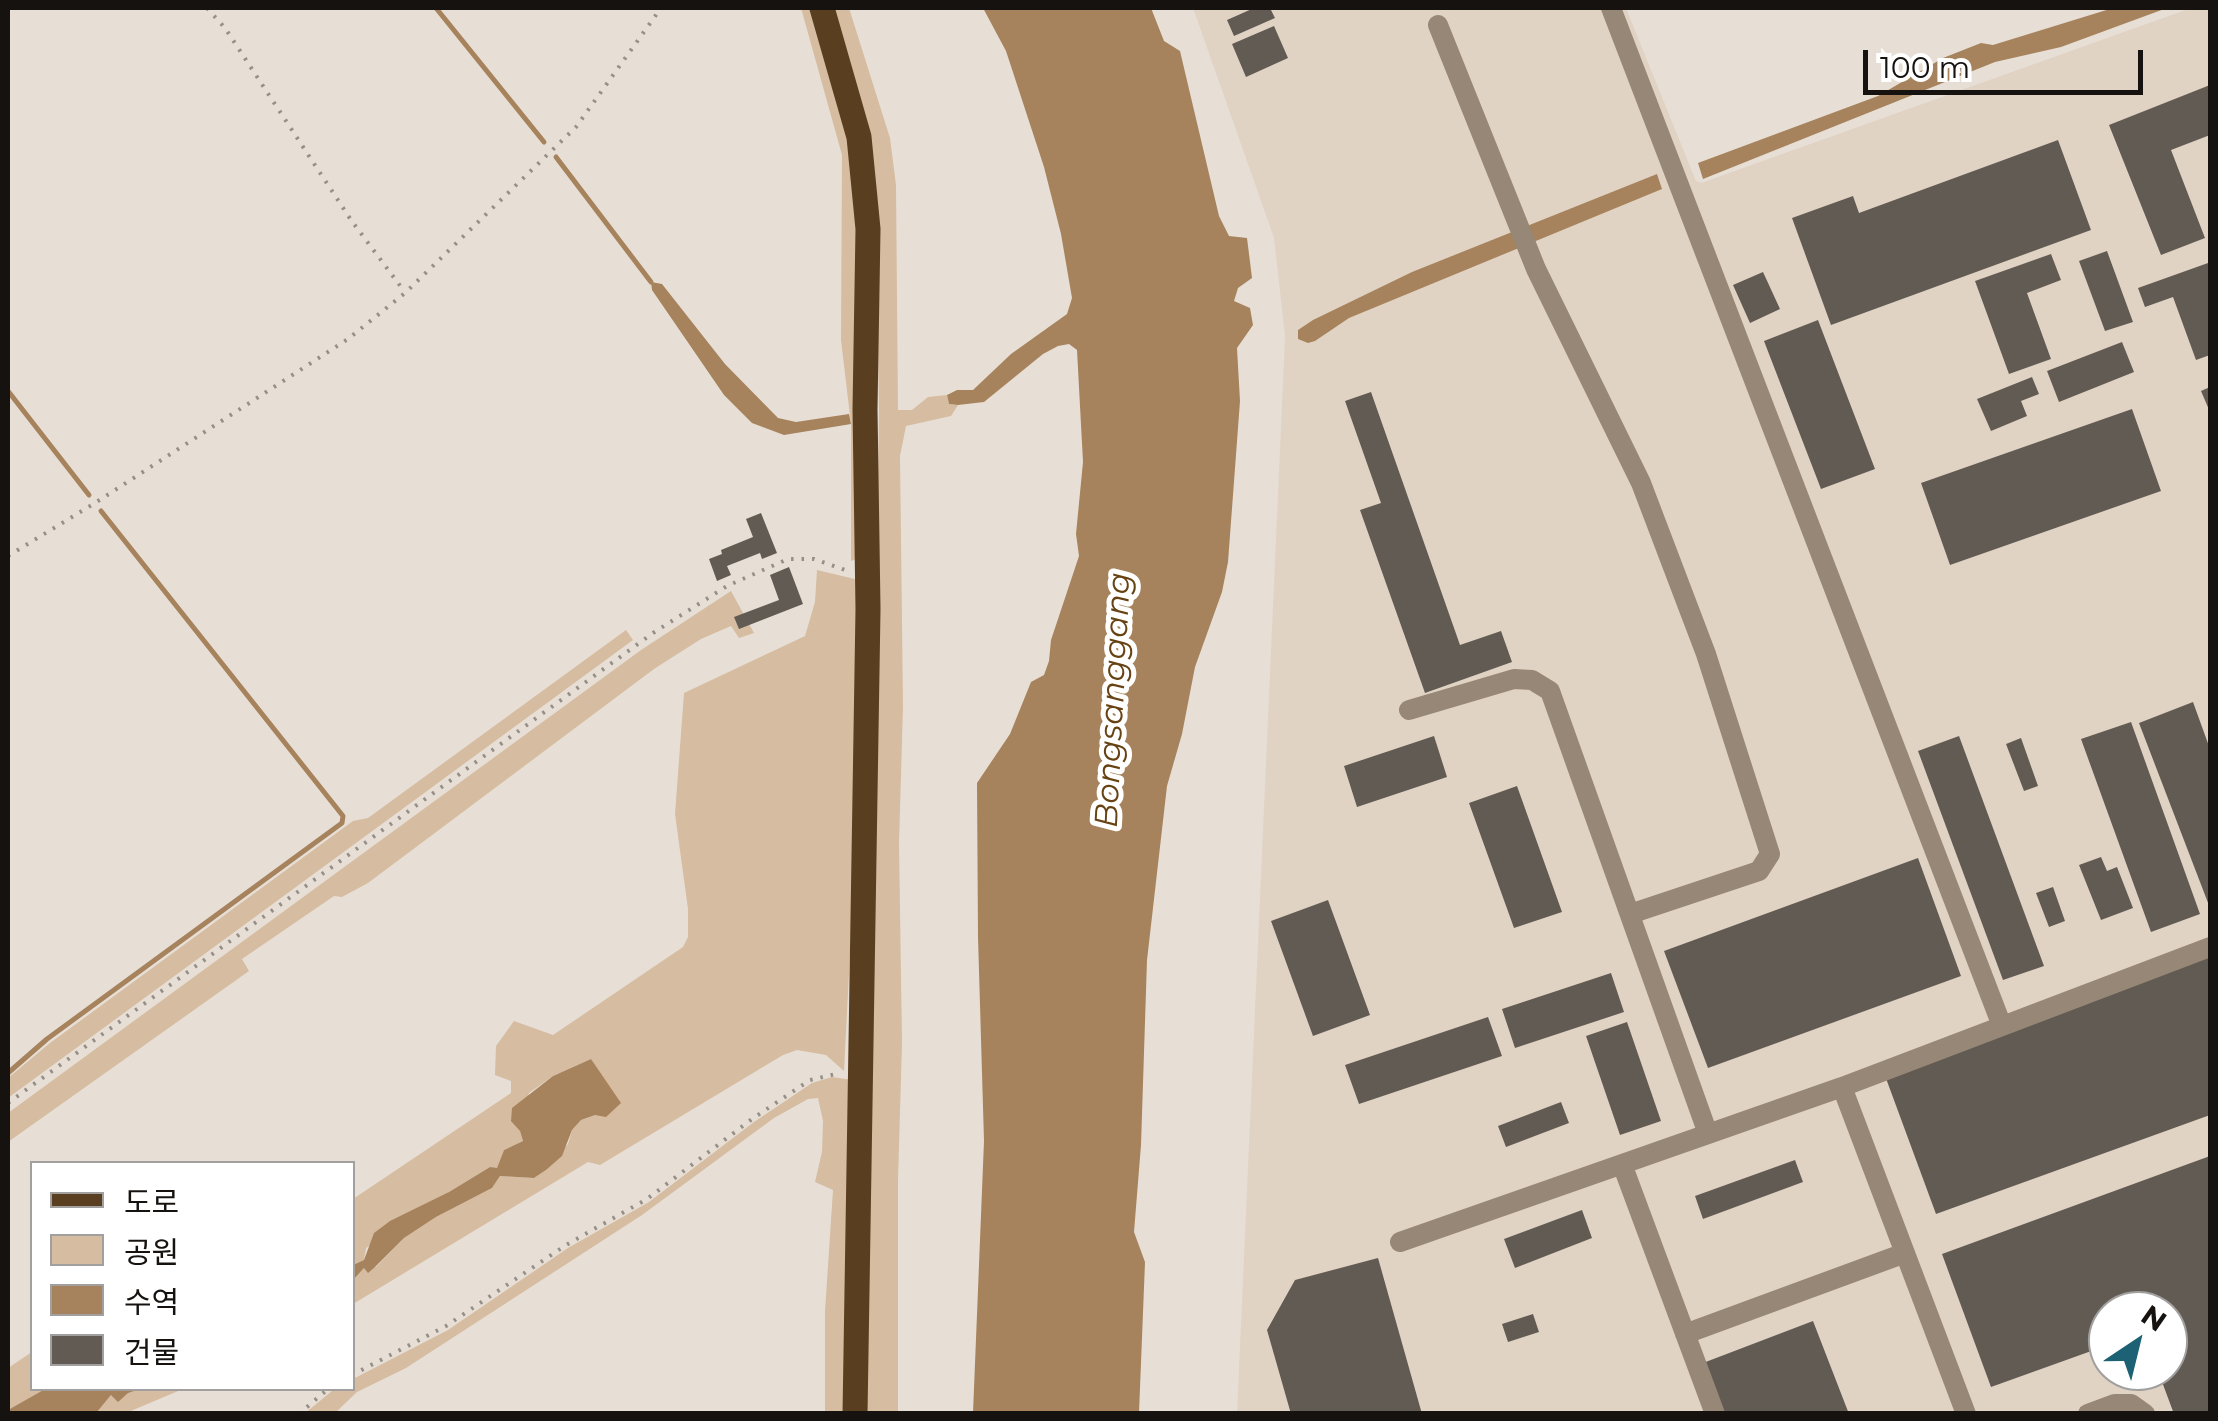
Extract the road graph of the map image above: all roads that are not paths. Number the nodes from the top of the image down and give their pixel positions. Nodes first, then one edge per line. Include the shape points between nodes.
1 (822, 8) edge
2 (1611, 8) edge
3 (1438, 25) dead end
4 (1410, 710) dead end
5 (1630, 914) junction
6 (2210, 947) edge
7 (2002, 1026) junction
8 (1842, 1087) junction
9 (1708, 1134) junction
10 (1622, 1164) junction
11 (1400, 1242) dead end
12 (1905, 1253) junction
13 (1686, 1334) junction
14 (855, 1414) edge
15 (1715, 1414) edge
16 (1966, 1414) edge
17 (2088, 1414) edge
18 (2145, 1414) edge

1 - 14 main road via 859,137 868,229
2 - 7 street
3 - 5 street via 1536,269 1641,483 1706,654 1770,854 1759,871
4 - 5 street via 1514,679 1550,691
5 - 9 street
6 - 7 street
7 - 8 street
8 - 9 street
8 - 12 street
9 - 10 street
10 - 11 street
10 - 13 street
12 - 13 street
12 - 16 street
13 - 15 street
17 - 18 street via 2131,1404

